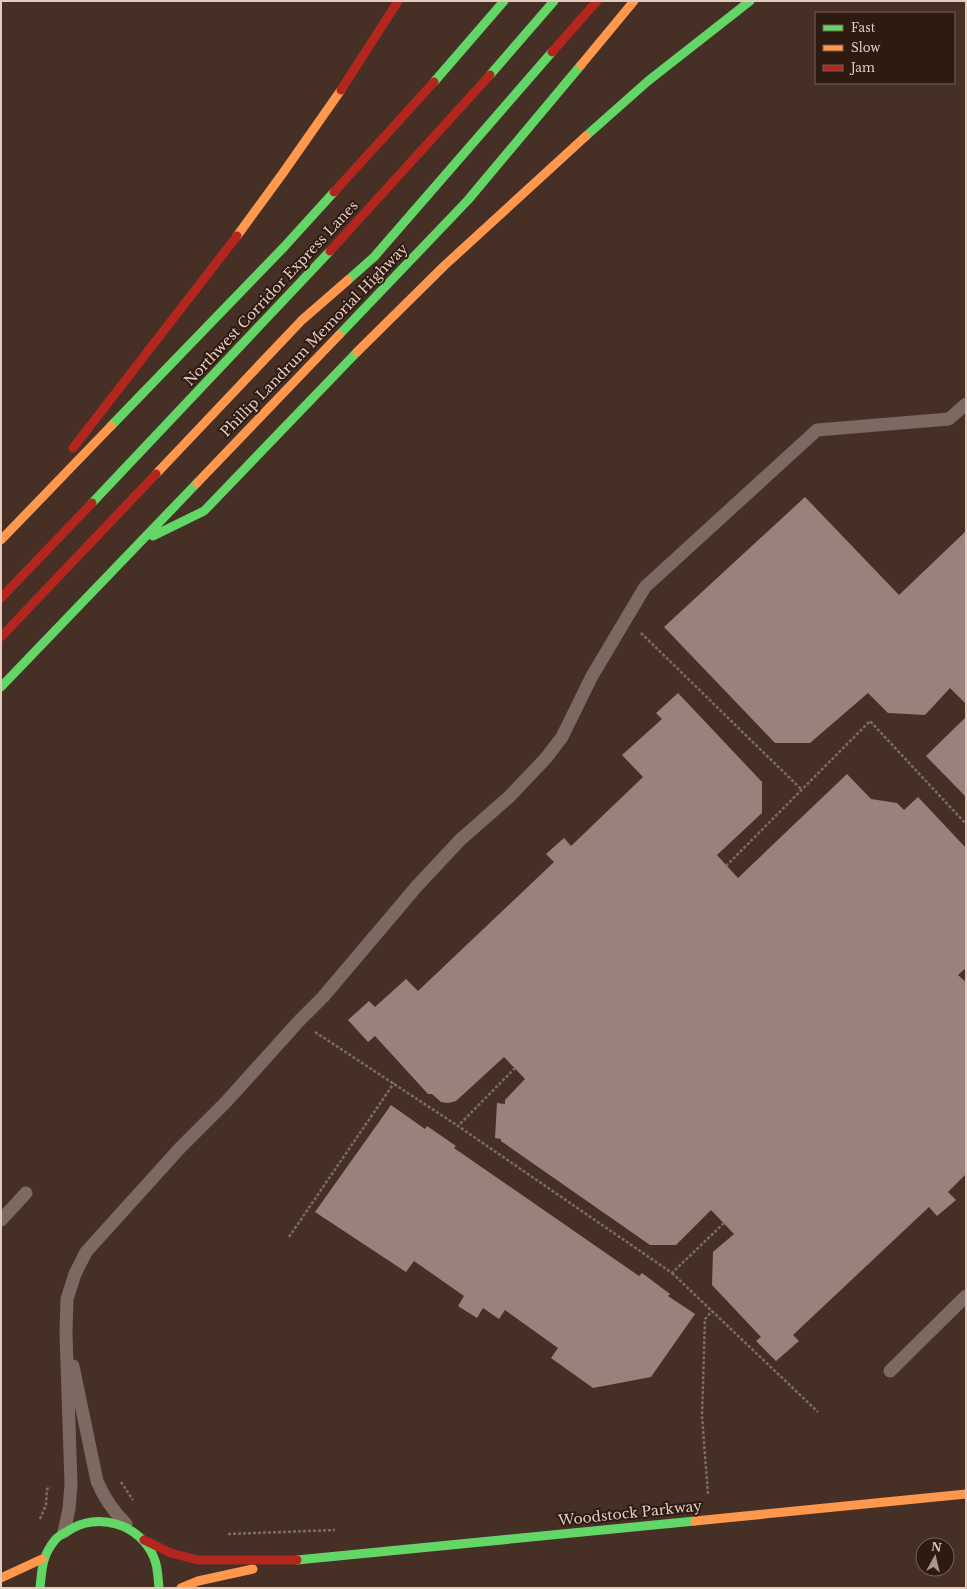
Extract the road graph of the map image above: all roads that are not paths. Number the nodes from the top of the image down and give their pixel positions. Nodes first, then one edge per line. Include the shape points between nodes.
1 (398, 1) edge
2 (504, 1) edge
3 (554, 1) edge
4 (597, 1) edge
5 (634, 1) edge
6 (750, 1) edge
7 (966, 404) edge
8 (67, 456) dead end
9 (58, 468) dead end
10 (3, 538) edge
11 (141, 541) junction
12 (1, 598) edge
13 (1, 637) edge
14 (1, 687) edge
15 (26, 1193) dead end
16 (1, 1220) edge
17 (966, 1296) edge
18 (66, 1332) junction
19 (890, 1371) dead end
20 (966, 1494) edge
21 (130, 1529) junction
22 (64, 1532) junction
23 (144, 1540) junction
24 (42, 1559) junction
25 (297, 1560) junction
26 (1, 1578) edge
27 (40, 1588) edge
28 (159, 1588) edge
29 (181, 1588) edge

1 - 8 main road via 306,142
2 - 10 main road via 424,94 284,246
3 - 12 main road, Northwest Corridor Express Lanes via 346,236
4 - 13 main road via 374,257 302,320
5 - 11 main road, Phillip Landrum Memorial Highway via 468,200
6 - 11 main road via 648,81 455,255 346,362 204,511
7 - 18 lane via 949,419 817,430 645,587 592,676 562,737 546,758 422,880 323,997 174,1154 86,1252 67,1299
9 - 10 main road
11 - 14 main road, Phillip Landrum Memorial Highway
15 - 16 lane
17 - 19 lane
18 - 21 lane via 98,1485 114,1512
18 - 22 lane via 71,1487
20 - 25 main road, Woodstock Parkway
21 - 22 main road via 114,1522 96,1520 79,1524
21 - 23 main road
22 - 24 main road via 51,1544
23 - 25 main road, Woodstock Parkway via 171,1553 198,1560
23 - 28 main road via 155,1556 160,1574
24 - 26 main road
24 - 27 main road
25 - 29 main road, Woodstock Parkway via 198,1581

